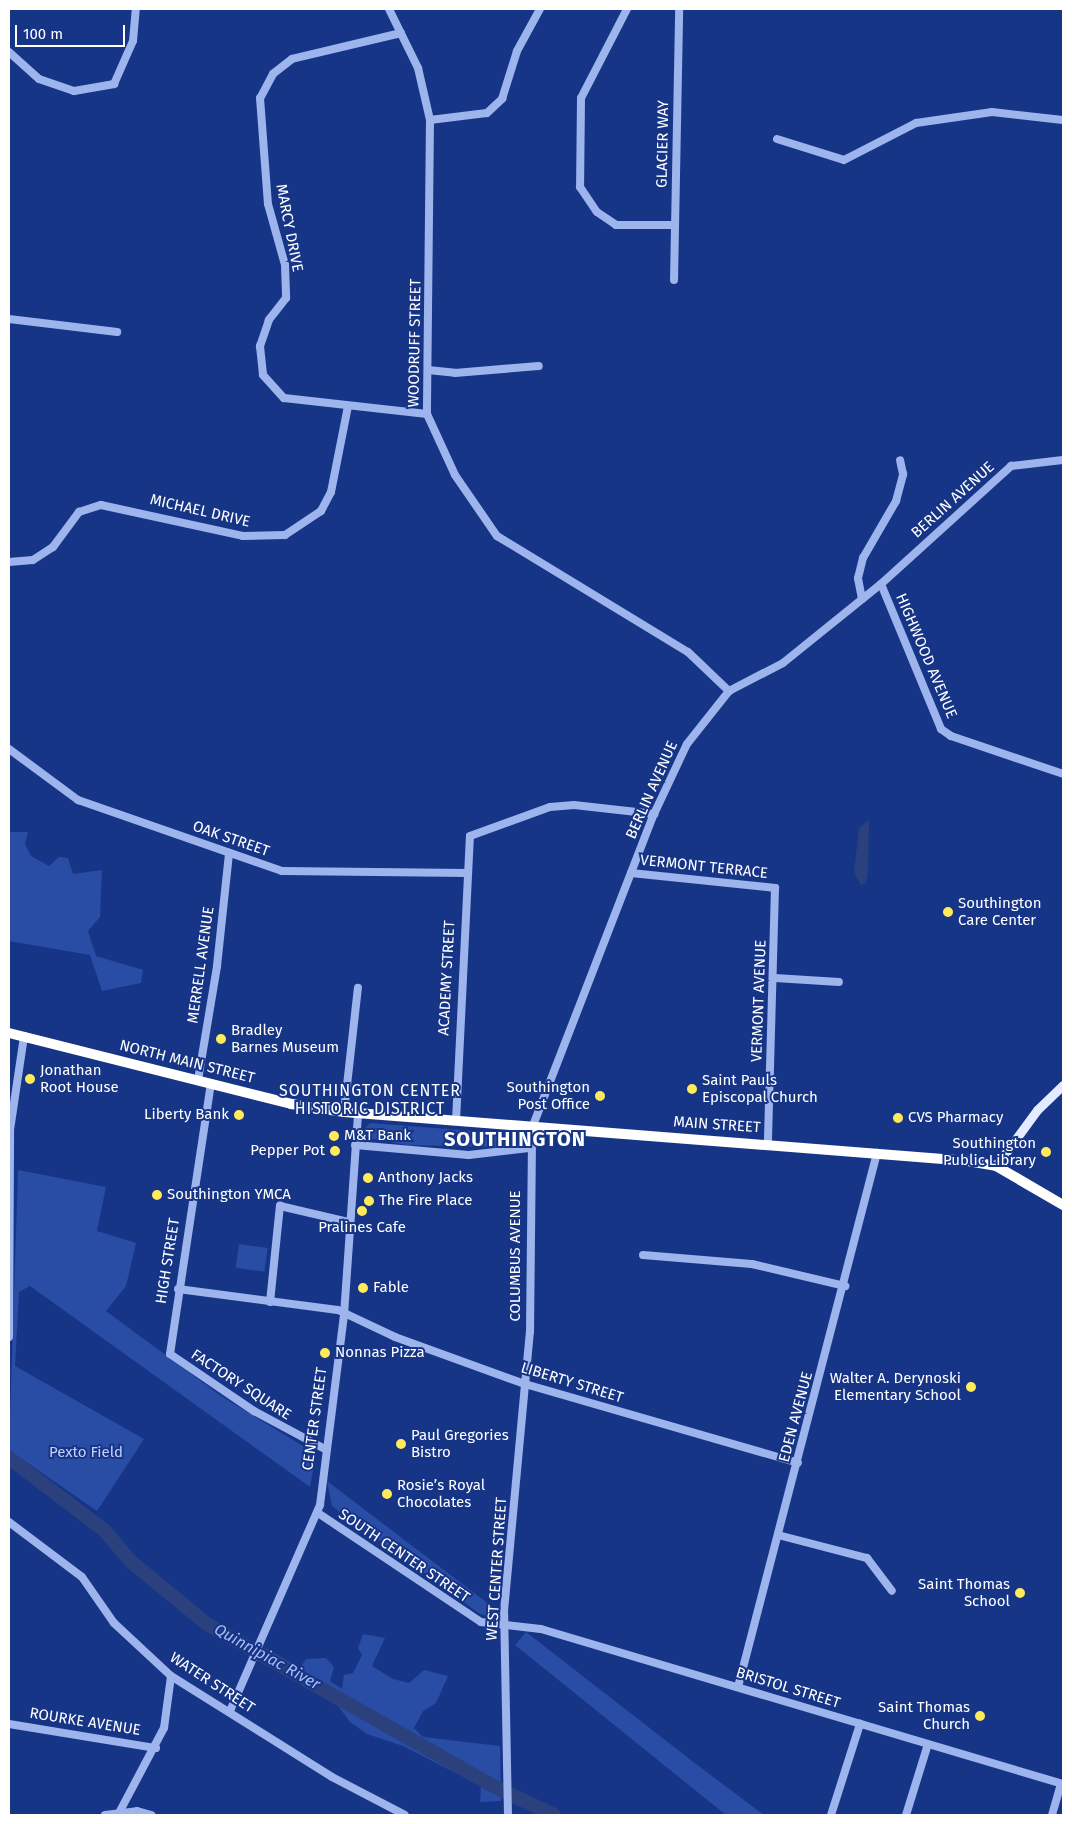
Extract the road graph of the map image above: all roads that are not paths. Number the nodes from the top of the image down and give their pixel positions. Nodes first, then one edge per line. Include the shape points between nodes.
1 (136, 9) edge
2 (389, 9) edge
3 (540, 9) edge
4 (628, 9) edge
5 (679, 9) edge
6 (401, 33) junction
7 (9, 52) edge
8 (430, 120) junction
9 (1063, 120) edge
10 (778, 139) dead end
11 (675, 226) junction
12 (674, 280) dead end
13 (9, 319) edge
14 (117, 332) dead end
15 (539, 366) dead end
16 (428, 370) junction
17 (348, 406) junction
18 (427, 414) junction
19 (900, 460) dead end
20 (1063, 460) edge
21 (9, 562) edge
22 (881, 584) junction
23 (862, 599) junction
24 (729, 691) junction
25 (9, 749) edge
26 (1063, 774) edge
27 (654, 814) junction
28 (229, 853) junction
29 (467, 873) junction
30 (631, 873) junction
31 (775, 888) joint
32 (775, 978) junction
33 (839, 982) dead end
34 (358, 988) dead end
35 (9, 1033) edge
36 (24, 1036) junction
37 (198, 1080) junction
38 (210, 1083) junction
39 (1063, 1085) edge
40 (344, 1112) junction
41 (358, 1114) junction
42 (456, 1121) junction
43 (532, 1128) junction
44 (768, 1144) junction
45 (355, 1145) junction
46 (529, 1148) junction
47 (877, 1153) junction
48 (996, 1166) junction
49 (1063, 1205) edge
50 (349, 1222) junction
51 (643, 1255) dead end
52 (845, 1286) junction
53 (178, 1289) junction
54 (270, 1302) junction
55 (344, 1315) junction
56 (9, 1336) edge
57 (170, 1354) joint
58 (525, 1384) junction
59 (325, 1449) junction
60 (798, 1463) junction
61 (318, 1513) junction
62 (9, 1522) edge
63 (778, 1535) junction
64 (892, 1591) dead end
65 (505, 1625) junction
66 (171, 1676) junction
67 (738, 1687) junction
68 (230, 1711) junction
69 (9, 1724) edge
70 (860, 1724) junction
71 (928, 1744) junction
72 (156, 1748) junction
73 (1062, 1784) edge
74 (120, 1811) junction
75 (105, 1815) edge
76 (151, 1815) edge
77 (405, 1815) edge
78 (508, 1815) edge
79 (831, 1815) edge
80 (906, 1815) edge
81 (1052, 1815) edge

1 - 7 street via 133,41 114,84 74,91 39,79
2 - 6 street, WOODRUFF STREET
3 - 8 street via 517,52 502,99 487,113
4 - 11 street via 581,98 580,187 597,212 616,225
5 - 11 street, GLACIER WAY
6 - 8 street, WOODRUFF STREET via 418,68
6 - 17 street, MARCY DRIVE via 292,59 273,74 260,98 268,204 285,265 286,298 269,320 260,346 263,375 284,398
8 - 16 street, WOODRUFF STREET
9 - 10 street via 992,112 916,123 844,160
11 - 12 street, GLACIER WAY
13 - 14 street
15 - 16 street via 455,373
16 - 18 street, WOODRUFF STREET
17 - 18 street, MARCY DRIVE
17 - 21 street, MICHAEL DRIVE via 331,492 321,511 285,535 243,536 101,506 79,512 53,547 33,560
18 - 24 street, WOODRUFF STREET via 455,475 497,536 688,652
19 - 23 street via 902,474 896,501 863,558 858,578
20 - 22 street, BERLIN AVENUE via 1011,466
22 - 23 street, BERLIN AVENUE
22 - 26 street, HIGHWOOD AVENUE via 941,729 951,736
23 - 24 street, BERLIN AVENUE via 783,663
24 - 27 street, BERLIN AVENUE via 687,744
25 - 28 street, OAK STREET via 78,800
27 - 29 street, ACADEMY STREET via 574,805 550,807 470,836
27 - 30 street, BERLIN AVENUE
28 - 29 street, OAK STREET via 282,871
28 - 37 street, MERRELL AVENUE via 217,966
29 - 42 street, ACADEMY STREET
30 - 31 street, VERMONT TERRACE
30 - 43 street, BERLIN AVENUE
31 - 32 street, VERMONT AVENUE
32 - 33 street
32 - 44 street, VERMONT AVENUE
34 - 40 street
35 - 36 highway, NORTH MAIN STREET
36 - 37 highway, NORTH MAIN STREET
36 - 56 street via 10,1130
37 - 38 highway, NORTH MAIN STREET
38 - 40 highway, NORTH MAIN STREET via 291,1104
38 - 53 street, HIGH STREET
39 - 48 main road via 1037,1110
40 - 41 highway, NORTH MAIN STREET
41 - 42 highway, MAIN STREET
41 - 45 street, CENTER STREET
42 - 43 highway, MAIN STREET
43 - 44 highway, MAIN STREET
43 - 46 street, COLUMBUS AVENUE
44 - 47 highway, MAIN STREET
45 - 46 street via 469,1155
45 - 50 street, CENTER STREET
46 - 58 street, COLUMBUS AVENUE via 531,1301
47 - 48 highway, MAIN STREET
47 - 52 street, EDEN AVENUE
48 - 49 highway, MAIN STREET
50 - 54 street via 280,1206
50 - 55 street, CENTER STREET
51 - 52 street via 752,1264
52 - 60 street, EDEN AVENUE
53 - 54 street, LIBERTY STREET
53 - 57 street, HIGH STREET
54 - 55 street, LIBERTY STREET
55 - 58 street, LIBERTY STREET
55 - 59 street, CENTER STREET
57 - 59 street, FACTORY SQUARE via 254,1411
58 - 60 street, LIBERTY STREET
58 - 65 street, WEST CENTER STREET
59 - 61 street, CENTER STREET
60 - 63 street, EDEN AVENUE
61 - 65 street, SOUTH CENTER STREET via 470,1617
61 - 68 street, CENTER STREET
62 - 66 street, WATER STREET via 82,1577 114,1623
63 - 64 street via 867,1558
63 - 67 street, EDEN AVENUE
65 - 67 street, BRISTOL STREET via 541,1629
65 - 78 street, WEST CENTER STREET
66 - 68 street, WATER STREET
66 - 72 street via 165,1721
67 - 70 street, BRISTOL STREET
68 - 77 street, WATER STREET via 332,1777
69 - 72 street, ROURKE AVENUE
70 - 71 street, BRISTOL STREET
70 - 79 street
71 - 73 street, BRISTOL STREET
71 - 80 street
72 - 74 street
73 - 81 street
74 - 75 street
74 - 76 street

